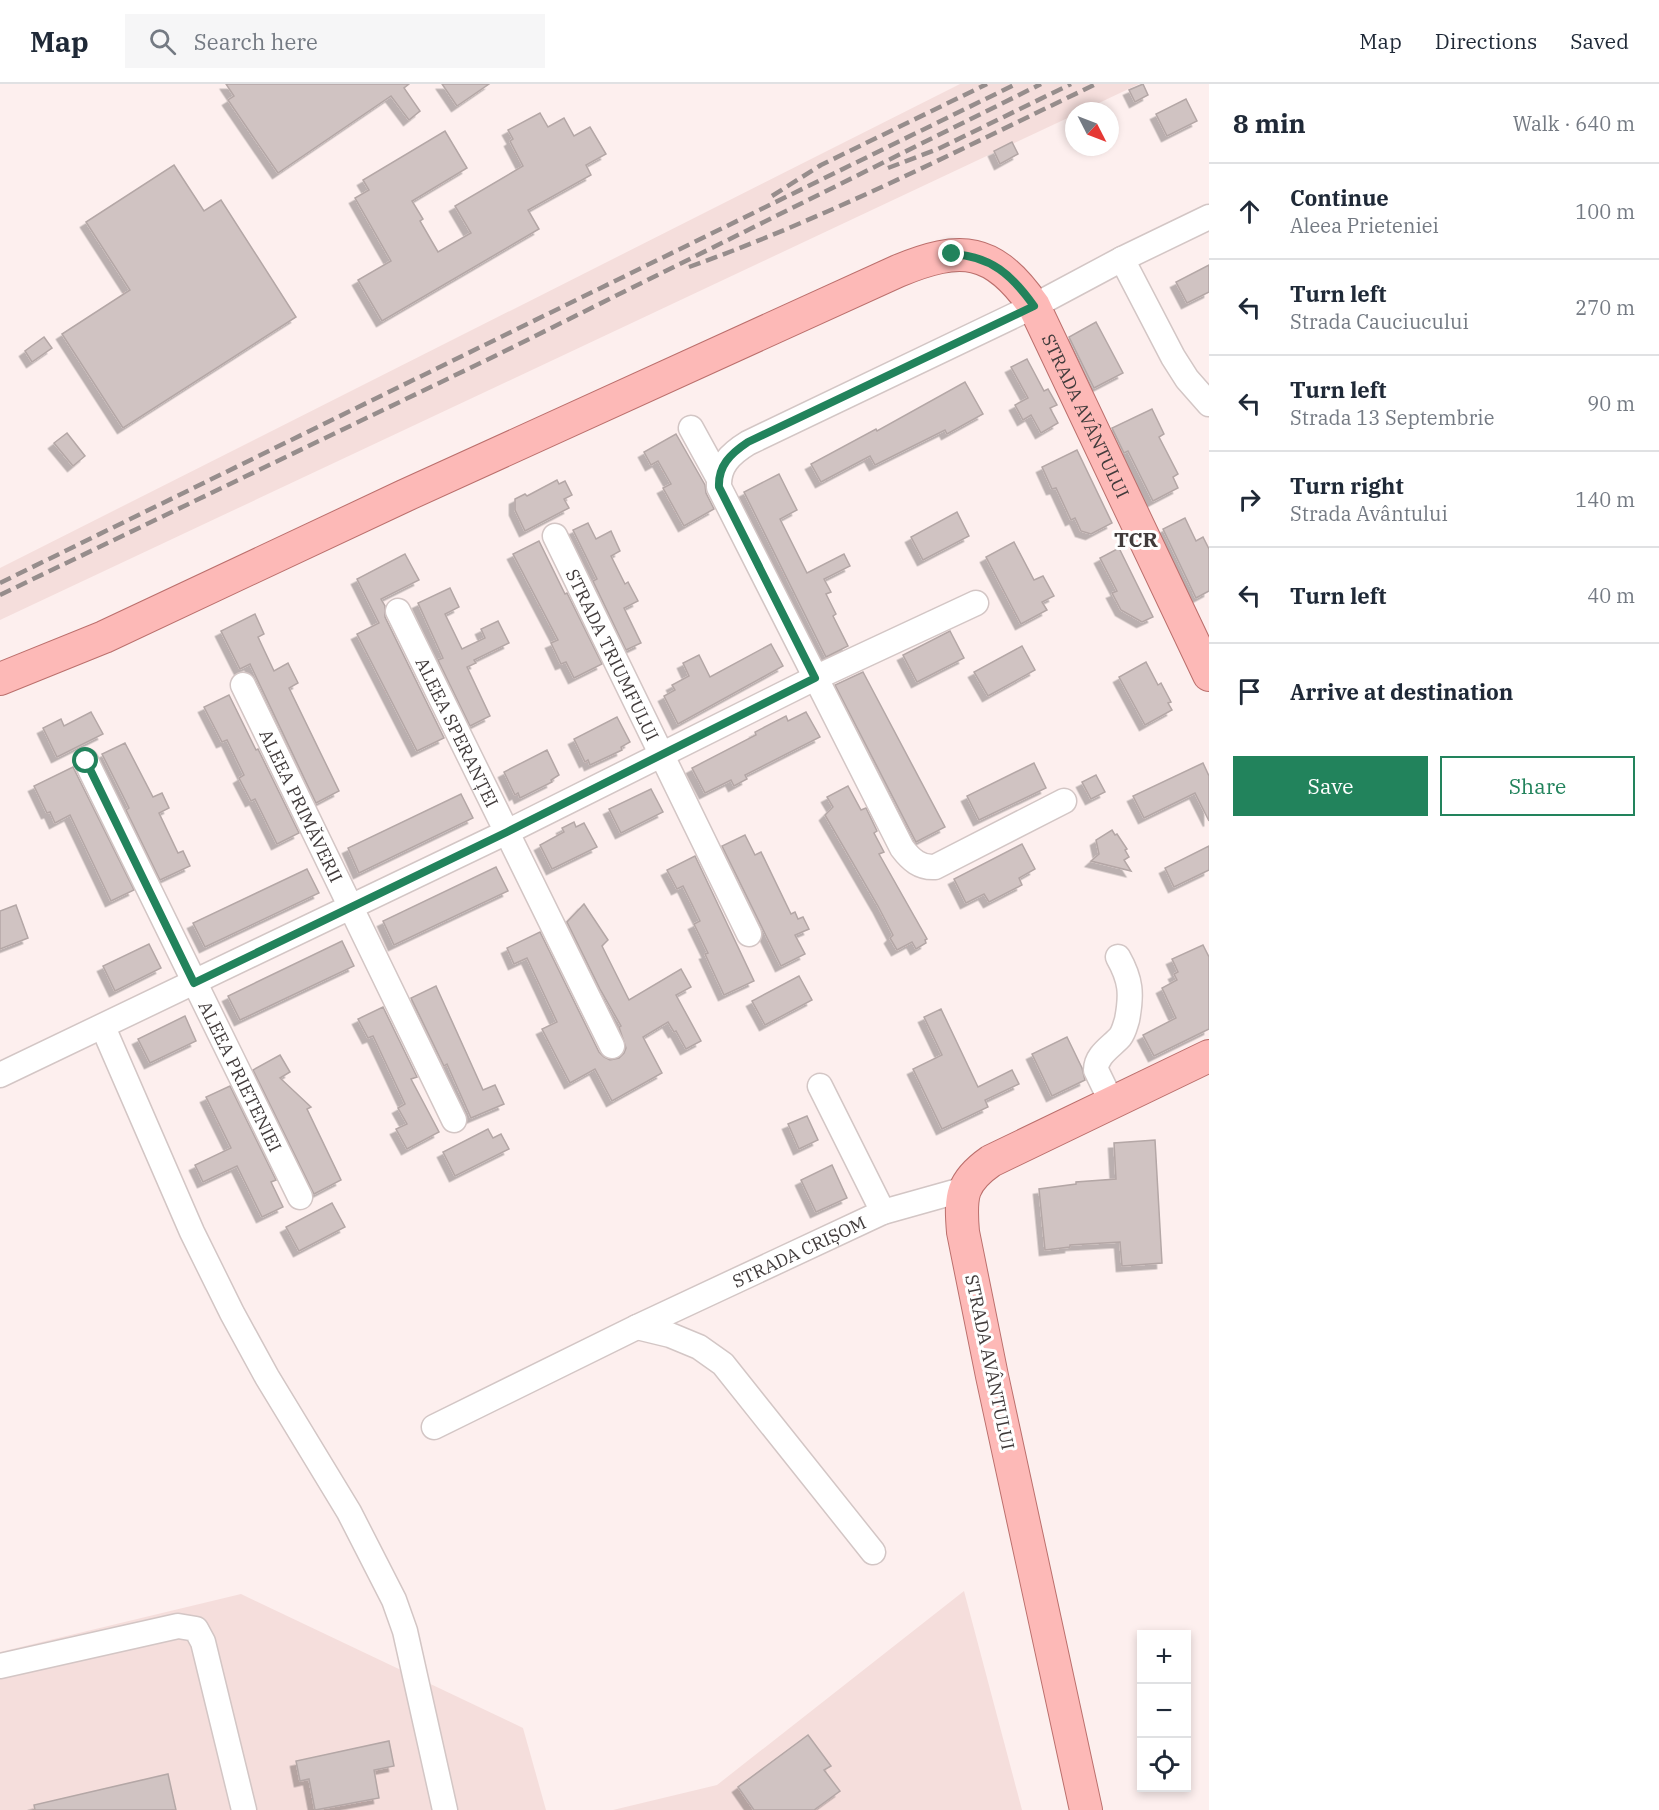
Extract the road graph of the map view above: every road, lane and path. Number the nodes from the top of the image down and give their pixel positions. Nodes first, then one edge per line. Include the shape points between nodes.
1 (1209, 217) edge
2 (1122, 259) junction
3 (1034, 306) junction
4 (1207, 399) edge
5 (691, 428) dead end
6 (723, 469) junction
7 (555, 536) dead end
8 (976, 603) dead end
9 (398, 611) dead end
10 (1209, 675) edge
11 (815, 678) junction
12 (0, 679) edge
13 (243, 685) dead end
14 (663, 755) junction
15 (86, 761) dead end
16 (1064, 801) dead end
17 (507, 832) junction
18 (351, 907) junction
19 (749, 934) dead end
20 (1118, 957) dead end
21 (194, 983) junction
22 (103, 1027) junction
23 (612, 1046) dead end
24 (1209, 1056) edge
25 (0, 1075) edge
26 (820, 1086) dead end
27 (1112, 1103) junction
28 (454, 1120) dead end
29 (965, 1189) junction
30 (300, 1197) dead end
31 (883, 1212) junction
32 (637, 1327) junction
33 (434, 1427) dead end
34 (873, 1552) dead end
35 (0, 1666) edge
36 (244, 1810) edge
37 (445, 1810) edge
38 (1086, 1810) edge

1 - 2 street
2 - 3 street
2 - 4 street via 1173,357
3 - 6 street via 748,442
3 - 10 main road, STRADA AVÂNTULUI
3 - 12 main road, STRADA AVÂNTULUI via 1018,284 996,266 970,255 927,259 104,637
5 - 6 street
6 - 11 street via 719,487
7 - 14 street, STRADA TRIUMFULUI
8 - 11 street
9 - 17 street, ALEEA SPERANȚEI
11 - 14 street
11 - 16 street via 902,848 919,864 935,867
13 - 18 street, ALEEA PRIMĂVERII
14 - 17 street
14 - 19 street, STRADA TRIUMFULUI
15 - 21 street, ALEEA PRIETENIEI
17 - 18 street
17 - 23 street, ALEEA SPERANȚEI
18 - 21 street
18 - 28 street, ALEEA PRIMĂVERII
20 - 27 street via 1130,988 1128,1015 1123,1034 1096,1065
21 - 22 street
21 - 30 street, ALEEA PRIETENIEI
22 - 25 street
22 - 37 street via 192,1232 232,1313 349,1512 394,1600 405,1631
24 - 27 main road
26 - 31 street
27 - 29 main road via 991,1161 974,1173
29 - 31 street, STRADA CRIȘOM
29 - 38 main road, STRADA AVÂNTULUI via 961,1208 963,1232
31 - 32 street, STRADA CRIȘOM
32 - 33 street, STRADA CRIȘOM
32 - 34 street via 699,1347 723,1364
35 - 36 street via 178,1626 196,1629 203,1642

